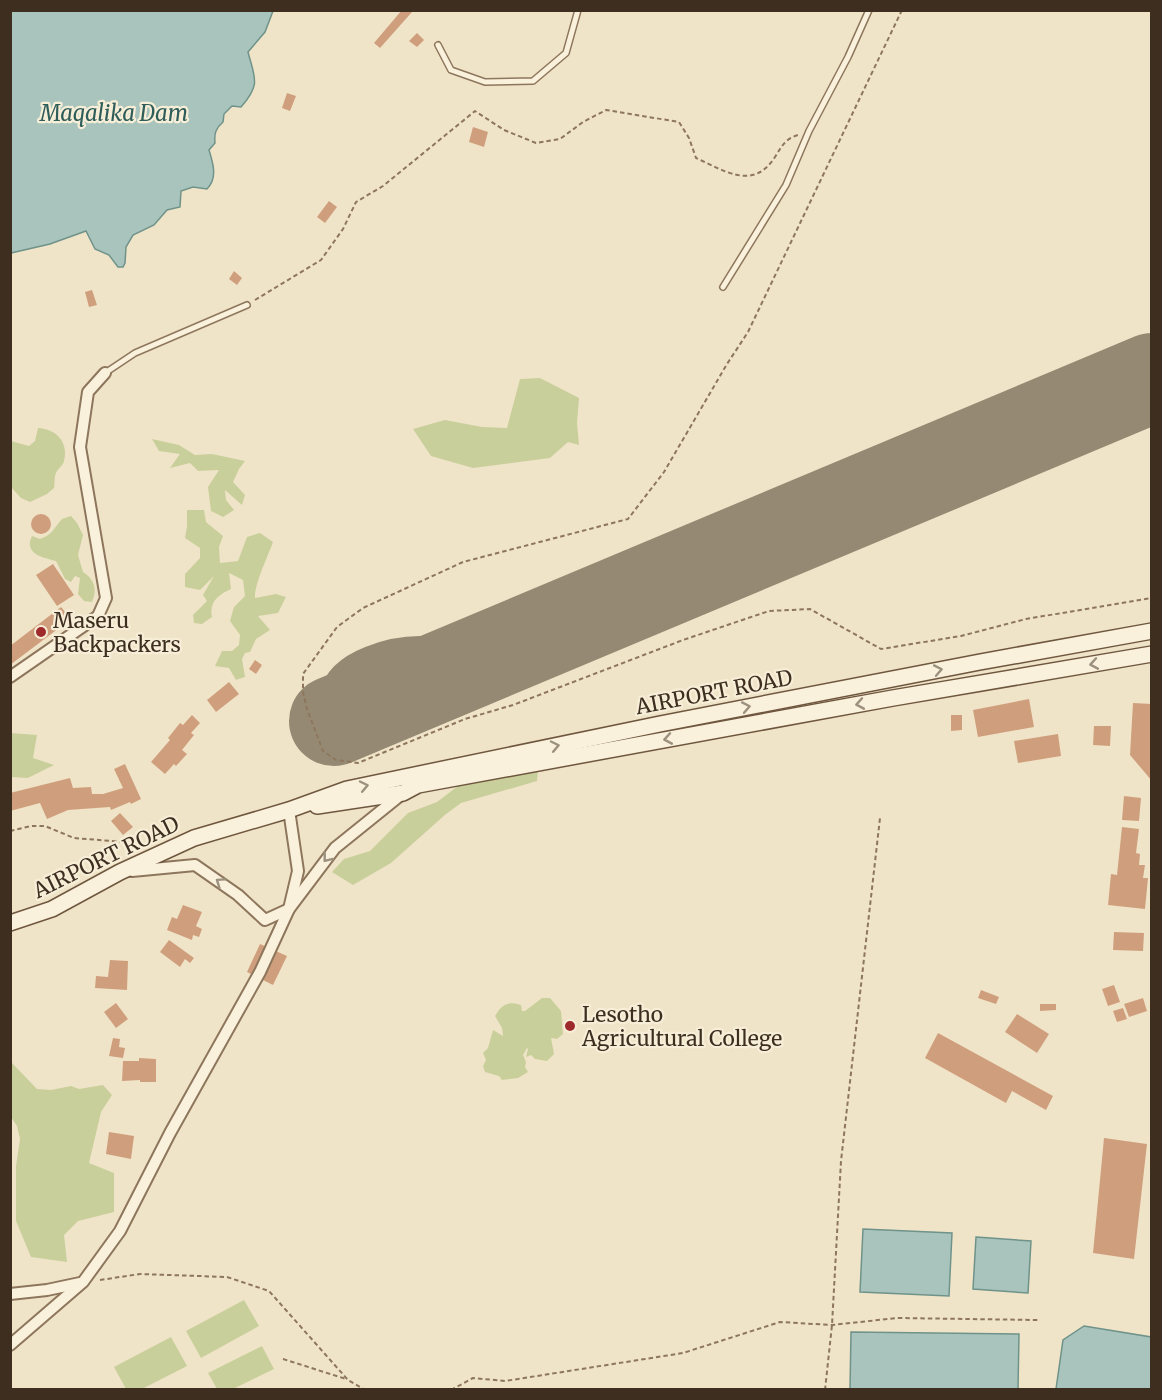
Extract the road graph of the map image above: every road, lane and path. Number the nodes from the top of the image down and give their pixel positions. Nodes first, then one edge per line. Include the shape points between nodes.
1 (578, 10) edge
2 (869, 10) edge
3 (902, 10) edge
4 (438, 45) dead end
5 (809, 131) junction
6 (723, 287) dead end
7 (247, 305) joint
8 (105, 373) joint
9 (1152, 598) edge
10 (1152, 631) edge
11 (1152, 654) edge
12 (10, 677) edge
13 (403, 793) junction
14 (289, 810) junction
15 (880, 818) dead end
16 (10, 831) edge
17 (155, 855) junction
18 (120, 872) junction
19 (290, 909) junction
20 (10, 923) edge
21 (83, 1282) junction
22 (10, 1294) edge
23 (1038, 1320) dead end
24 (832, 1325) junction
25 (10, 1345) edge
26 (283, 1359) dead end
27 (348, 1380) junction
28 (364, 1389) edge
29 (451, 1389) edge
30 (825, 1389) edge

1 - 4 lane via 566,53 533,81 485,82 451,70
2 - 5 lane
3 - 9 path via 748,332 664,471 628,519 463,562 363,608 337,627 303,674 303,692 313,729 329,756 358,763 465,719 769,611 810,609 881,649
5 - 6 lane via 786,185
5 - 7 path via 787,138 770,165 757,175 737,177 696,158 679,122 606,110 560,139 536,143 504,130 474,111 383,186 356,202 321,260
7 - 8 lane via 135,353
8 - 12 street via 88,392 80,447 106,598 98,616
14 -> 10 main road, AIRPORT ROAD via 347,789
11 -> 13 main road, AIRPORT ROAD via 418,785
13 - 14 main road, AIRPORT ROAD
13 -> 19 street via 335,848
14 - 17 main road, AIRPORT ROAD via 194,838
14 - 19 street via 298,871
15 - 24 path via 841,1161
16 - 17 path via 45,826 74,838 124,842 134,853
17 - 18 main road, AIRPORT ROAD
19 -> 18 street via 265,920 195,865
18 - 20 main road, AIRPORT ROAD via 52,909
19 - 21 street via 120,1231
21 - 22 street
21 - 25 street
21 - 27 path via 140,1274 227,1277 268,1291
23 - 24 path via 897,1318
24 - 29 path via 780,1322 683,1353 505,1381 473,1378
24 - 30 path
26 - 27 path
27 - 28 path

